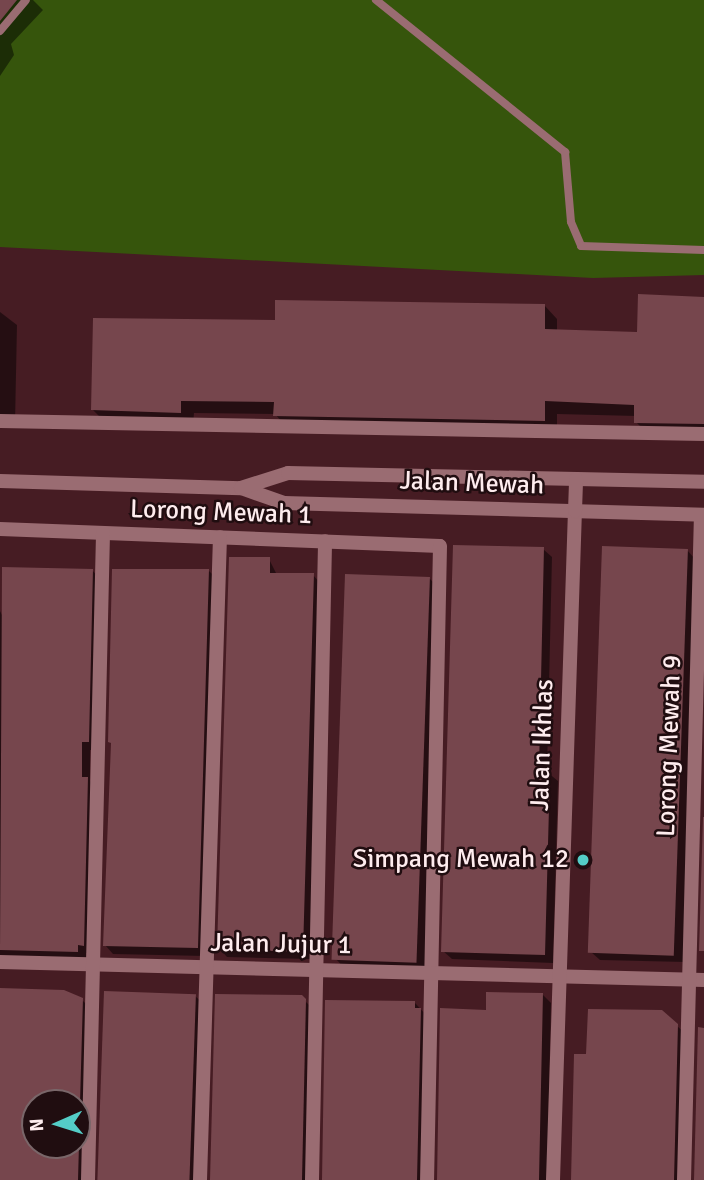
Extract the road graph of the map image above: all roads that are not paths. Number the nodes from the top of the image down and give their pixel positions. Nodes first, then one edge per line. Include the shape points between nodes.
1 (26, 0) edge
2 (376, 0) edge
3 (0, 31) edge
4 (704, 250) edge
5 (0, 421) edge
6 (704, 434) edge
7 (576, 479) junction
8 (0, 481) edge
9 (704, 482) edge
10 (241, 488) junction
11 (575, 512) junction
12 (703, 515) edge
13 (0, 529) edge
14 (103, 533) junction
15 (220, 537) junction
16 (325, 541) junction
17 (702, 548) edge
18 (0, 962) edge
19 (94, 965) junction
20 (206, 967) junction
21 (319, 970) junction
22 (431, 973) junction
23 (560, 976) junction
24 (688, 979) junction
25 (704, 980) edge
26 (88, 1180) edge
27 (200, 1180) edge
28 (312, 1180) edge
29 (427, 1180) edge
30 (553, 1180) edge
31 (684, 1180) edge

1 - 3 lane
2 - 4 lane via 565,152 571,222 581,246
5 - 6 street
7 - 9 street, Jalan Mewah
7 - 10 street, Jalan Mewah via 288,473
7 - 11 street, Jalan Ikhlas
8 - 10 street, Jalan Mewah
10 - 11 street, Jalan Mewah via 284,503
11 - 12 street, Jalan Mewah
11 - 23 street, Jalan Ikhlas
12 - 17 street, Lorong Mewah 9
13 - 14 street, Lorong Mewah 1
14 - 15 street, Lorong Mewah 1
14 - 19 street
15 - 16 street, Lorong Mewah 1
15 - 20 street
16 - 21 street
16 - 22 street, Lorong Mewah 1 via 440,546
17 - 24 street, Lorong Mewah 9
18 - 19 street, Jalan Jujur 1
19 - 20 street, Jalan Jujur 1
19 - 26 street
20 - 21 street, Jalan Jujur 1
20 - 27 street
21 - 22 street, Jalan Jujur 1
21 - 28 street
22 - 23 street, Jalan Jujur 1
22 - 29 street
23 - 24 street, Jalan Jujur 1
23 - 30 street, Jalan Ikhlas
24 - 25 street, Jalan Jujur 1
24 - 31 street, Lorong Mewah 9

